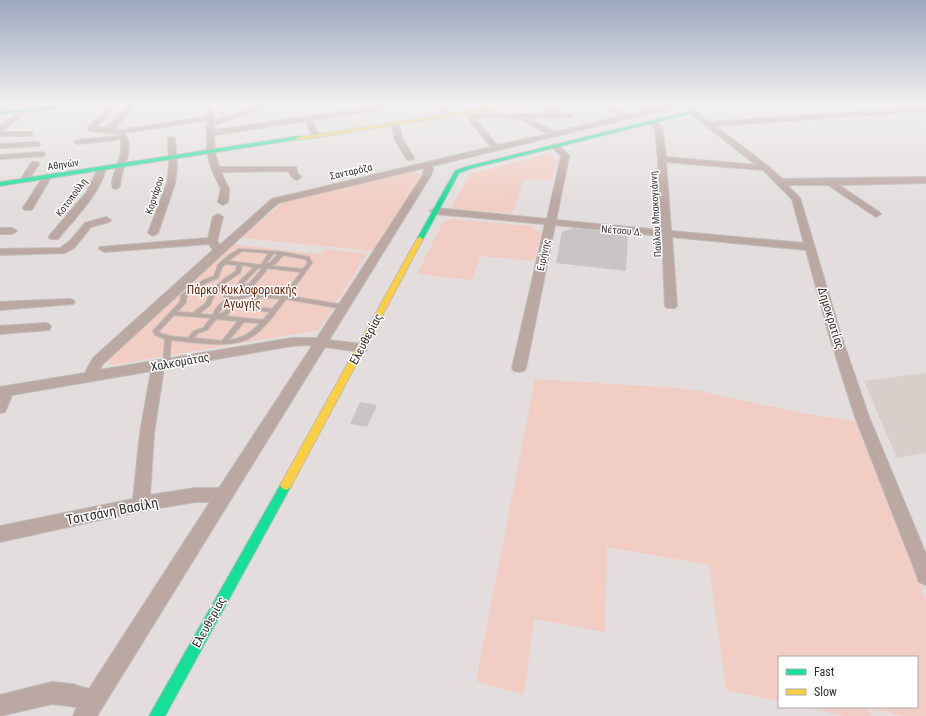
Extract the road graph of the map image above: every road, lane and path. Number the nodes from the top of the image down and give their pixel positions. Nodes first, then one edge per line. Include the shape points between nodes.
1 (108, 136) edge
2 (122, 136) edge
3 (209, 136) edge
4 (313, 136) edge
5 (399, 136) edge
6 (485, 136) edge
7 (545, 136) edge
8 (594, 136) edge
9 (659, 136) edge
10 (724, 136) edge
11 (171, 139) dead end
12 (78, 142) dead end
13 (36, 144) dead end
14 (0, 146) edge
15 (555, 146) junction
16 (497, 148) junction
17 (211, 152) junction
18 (41, 154) dead end
19 (0, 157) edge
20 (172, 158) junction
21 (410, 158) dead end
22 (662, 159) junction
23 (35, 164) dead end
24 (427, 165) junction
25 (120, 166) junction
26 (765, 168) junction
27 (102, 169) junction
28 (216, 170) junction
29 (47, 177) junction
30 (297, 177) dead end
31 (24, 180) junction
32 (926, 180) edge
33 (781, 182) junction
34 (831, 183) junction
35 (0, 184) edge
36 (116, 186) dead end
37 (223, 202) dead end
38 (28, 208) dead end
39 (435, 211) junction
40 (876, 214) dead end
41 (218, 217) dead end
42 (109, 223) dead end
43 (550, 223) junction
44 (86, 227) junction
45 (61, 228) junction
46 (0, 231) edge
47 (12, 231) dead end
48 (153, 233) dead end
49 (667, 234) junction
50 (54, 237) dead end
51 (212, 241) junction
52 (810, 247) junction
53 (104, 249) dead end
54 (219, 251) junction
55 (0, 252) edge
56 (272, 252) junction
57 (282, 253) junction
58 (225, 262) junction
59 (240, 263) junction
60 (262, 266) junction
61 (304, 270) junction
62 (242, 287) junction
63 (218, 289) junction
64 (229, 290) junction
65 (248, 294) junction
66 (259, 295) junction
67 (283, 298) junction
68 (232, 299) junction
69 (69, 302) dead end
70 (0, 306) edge
71 (670, 306) dead end
72 (344, 307) junction
73 (273, 310) junction
74 (172, 313) junction
75 (194, 315) junction
76 (215, 317) junction
77 (242, 320) junction
78 (263, 322) junction
79 (45, 327) dead end
80 (204, 329) junction
81 (0, 330) edge
82 (168, 338) junction
83 (188, 340) junction
84 (200, 341) junction
85 (224, 342) junction
86 (322, 343) junction
87 (361, 348) junction
88 (162, 365) junction
89 (519, 368) dead end
90 (90, 377) junction
91 (4, 392) edge
92 (0, 408) edge
93 (225, 495) junction
94 (141, 504) junction
95 (0, 534) edge
96 (926, 576) edge
97 (0, 706) edge
98 (89, 708) edge
99 (157, 716) edge

1 - 12 street
2 - 25 street via 127,149
3 - 17 street
4 - 17 street, Αθηνών
5 - 21 street
6 - 16 street
7 - 16 street, Σανταρόζα
8 - 15 street, Ελευθερίας
9 - 22 street, Παύλου Μπακογιάννη
10 - 26 street, Δημοκρατίας
11 - 20 street, Κορνάρου
13 - 14 street
15 - 39 street, Ελευθερίας via 460,170 455,174
15 - 43 street, Ειρήνης via 565,156
16 - 24 street, Σανταρόζα
17 - 20 street, Αθηνών
17 - 28 street
18 - 19 street
20 - 25 street, Αθηνών
20 - 48 street, Κορνάρου via 171,183
22 - 26 street
22 - 49 street, Παύλου Μπακογιάννη
23 - 31 street
24 - 54 street, Σανταρόζα via 275,201
24 - 72 street via 430,169 427,175
25 - 27 street, Αθηνών
25 - 36 street
26 - 33 street, Δημοκρατίας
27 - 29 street, Αθηνών
27 - 45 street, Κοτοπούλη via 94,186
28 - 30 street via 293,169
28 - 37 street via 226,189
29 - 31 street, Αθηνών
29 - 38 street
31 - 35 street, Αθηνών
32 - 34 street
33 - 34 street
33 - 52 street, Δημοκρατίας via 798,201
34 - 40 street
39 - 43 street, Νέτσου Δ.
39 - 87 street, Ελευθερίας
41 - 51 street
42 - 44 street via 95,222
43 - 49 street, Νέτσου Δ.
43 - 89 street, Ειρήνης
44 - 45 street
44 - 55 street via 72,246 61,251
45 - 50 street, Κοτοπούλη
46 - 47 street
49 - 52 street, Νέτσου Δ.
49 - 71 street, Παύλου Μπακογιάννη
51 - 53 street
51 - 54 street
52 - 96 street, Δημοκρατίας via 862,417
54 - 90 street, Σανταρόζα via 98,361
56 - 57 lane
56 - 58 lane via 241,250
56 - 60 lane
57 - 60 lane via 272,264
57 - 61 lane via 307,258 310,263
58 - 59 lane
58 - 74 lane via 218,269 216,277 183,296 183,302
59 - 60 lane
59 - 63 lane via 238,272
60 - 61 lane
60 - 62 lane via 255,268 241,283
60 - 62 lane via 264,270 251,285
61 - 67 lane
62 - 64 lane
62 - 65 lane
63 - 64 lane
63 - 75 lane via 212,294 208,304
64 - 68 lane via 226,296
65 - 66 lane
65 - 68 lane
66 - 67 lane
66 - 73 lane via 250,308
67 - 72 lane via 293,302 304,301
67 - 73 lane
68 - 76 lane via 223,303 216,311
68 - 76 lane via 234,304 225,314
69 - 70 street
72 - 86 street
73 - 78 lane
74 - 75 lane
74 - 82 lane via 156,331 156,334
75 - 76 lane
76 - 77 lane
76 - 80 lane
77 - 78 lane
77 - 85 lane
78 - 85 lane via 245,338
79 - 81 street
80 - 83 lane via 196,332
80 - 84 lane via 205,334
82 - 83 lane
82 - 88 lane
83 - 84 lane
84 - 85 lane
86 - 87 street, Χαλκομάτας
86 - 88 street, Χαλκομάτας via 292,342
86 - 93 street
87 - 99 street, Ελευθερίας
88 - 90 street, Χαλκομάτας
88 - 94 street via 147,433
90 - 91 street, Χαλκομάτας
91 - 92 street
93 - 94 street, Τσιτσάνη Βασίλη via 195,495
93 - 98 street
94 - 95 street, Τσιτσάνη Βασίλη
97 - 98 street via 52,693 72,695

